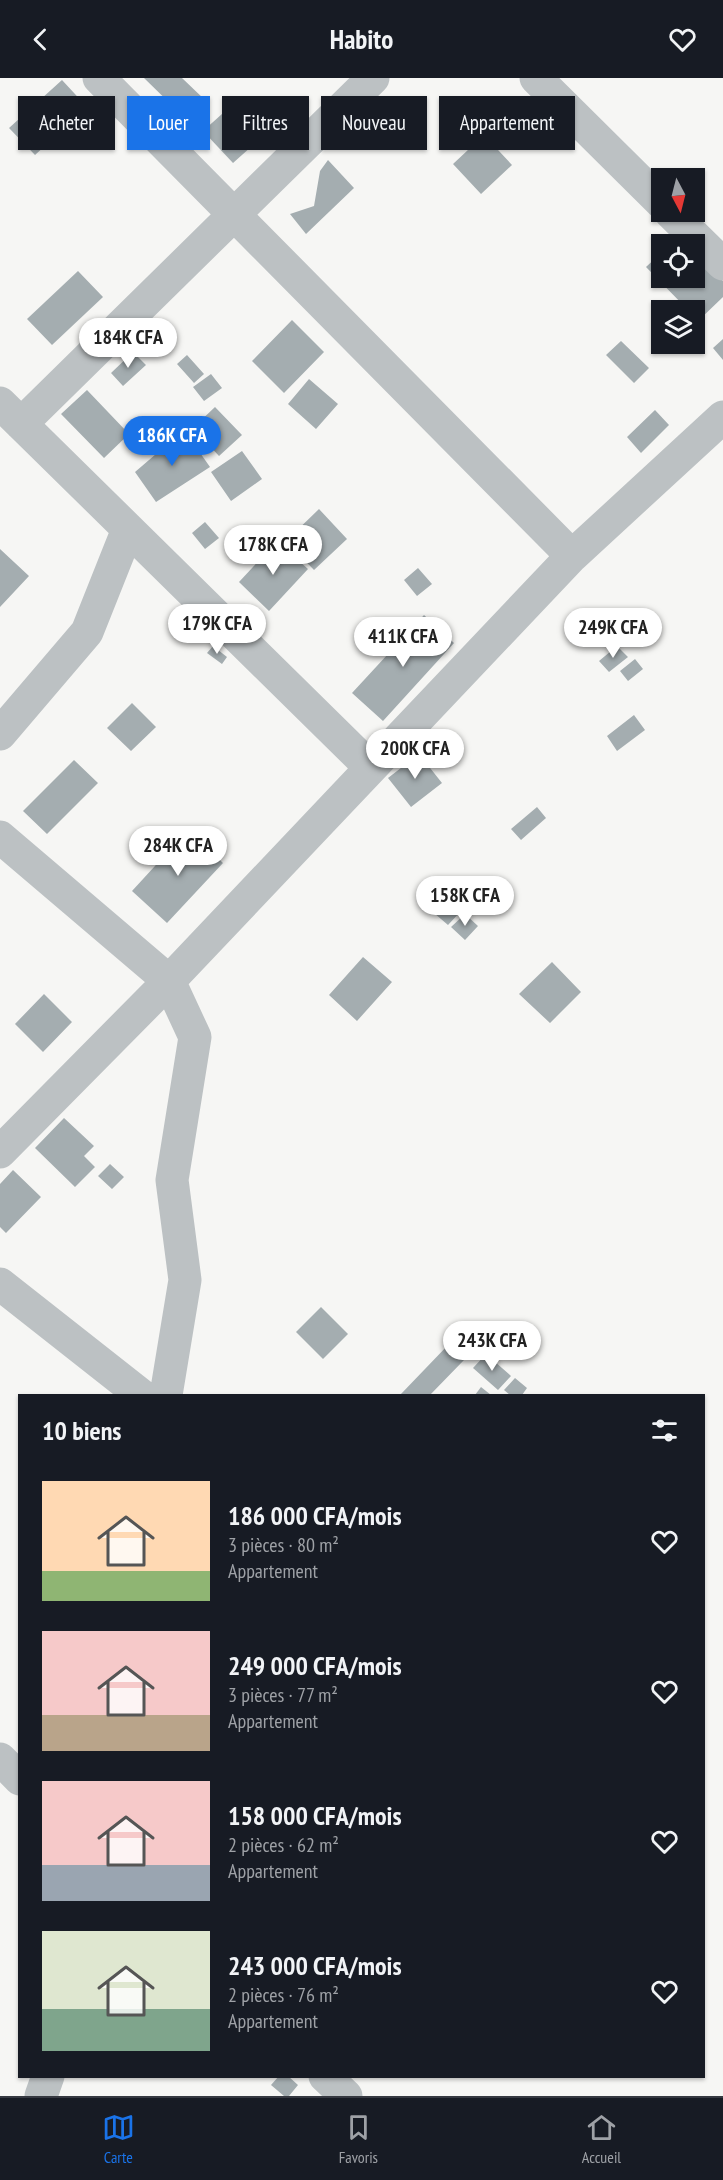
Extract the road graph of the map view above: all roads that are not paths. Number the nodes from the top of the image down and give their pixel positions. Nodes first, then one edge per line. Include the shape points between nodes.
1 (99, 78) edge
2 (373, 78) edge
3 (536, 78) edge
4 (651, 192) edge
5 (234, 215) junction
6 (680, 222) edge
7 (723, 264) edge
8 (11, 413) edge
9 (723, 417) edge
10 (128, 529) junction
11 (572, 556) junction
12 (0, 734) edge
13 (371, 768) junction
14 (0, 837) edge
15 (169, 981) junction
16 (0, 1152) edge
17 (0, 1284) edge
18 (140, 1394) edge
19 (166, 1394) edge
20 (0, 1759) edge
21 (18, 1777) edge
22 (47, 2078) edge
23 (327, 2078) edge
24 (41, 2096) edge
25 (346, 2096) edge

1 - 5 street
2 - 5 street
3 - 4 street
5 - 8 street
5 - 11 street
6 - 7 street
8 - 10 street
9 - 11 street
10 - 12 street via 87,632
10 - 13 street
11 - 13 street
13 - 15 street
14 - 15 street
15 - 16 street
15 - 19 street via 195,1036 171,1180 185,1280
17 - 18 street
20 - 21 street
22 - 24 street
23 - 25 street

